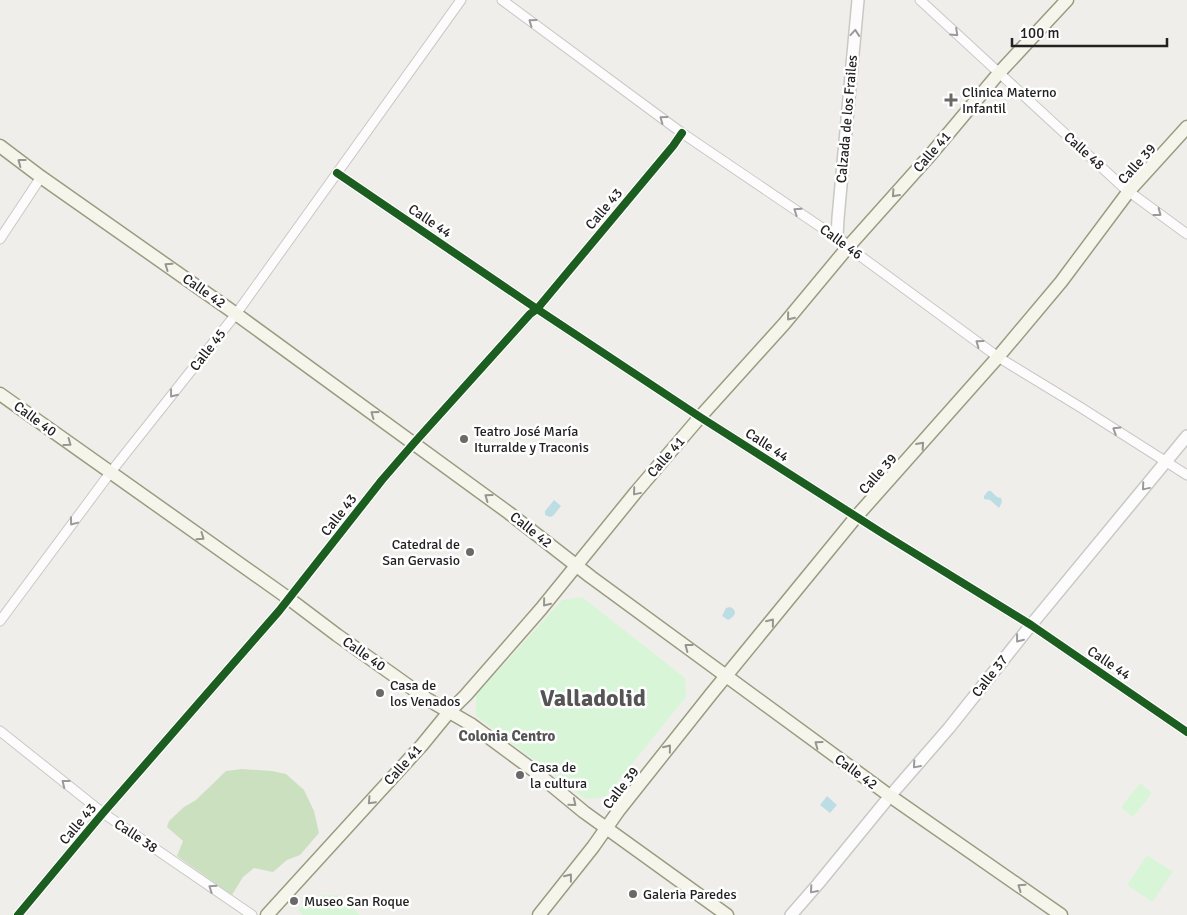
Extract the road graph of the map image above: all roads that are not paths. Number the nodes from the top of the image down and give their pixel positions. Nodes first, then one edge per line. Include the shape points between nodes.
1 (461, 0) edge
2 (502, 0) edge
3 (858, 0) edge
4 (920, 0) edge
5 (1067, 0) edge
6 (999, 73) junction
7 (1187, 127) edge
8 (682, 133) junction
9 (0, 146) edge
10 (337, 173) junction
11 (41, 177) junction
12 (1129, 191) junction
13 (1187, 234) edge
14 (837, 238) junction
15 (0, 239) edge
16 (848, 247) junction
17 (537, 309) junction
18 (236, 314) junction
19 (998, 357) junction
20 (0, 394) edge
21 (700, 417) junction
22 (1187, 436) edge
23 (414, 443) junction
24 (1166, 462) junction
25 (110, 473) junction
26 (1187, 475) edge
27 (856, 517) junction
28 (576, 565) junction
29 (288, 598) junction
30 (0, 621) edge
31 (1031, 625) junction
32 (727, 677) junction
33 (449, 712) junction
34 (0, 732) edge
35 (1187, 732) edge
36 (890, 796) junction
37 (103, 813) junction
38 (606, 828) junction
39 (18, 915) edge
40 (252, 915) edge
41 (267, 915) edge
42 (539, 915) edge
43 (728, 915) edge
44 (792, 915) edge
45 (1061, 915) edge

1 - 10 street, Calle 45
8 -> 2 street, Calle 46
14 -> 3 street, Calzada de los Frailes
4 -> 6 street, Calle 48
5 - 6 main road, Calle 41
6 - 12 street, Calle 48
6 -> 16 main road, Calle 41
7 - 12 main road, Calle 39
14 -> 8 street, Calle 46
8 - 17 street, Calle 43
11 -> 9 main road, Calle 42
10 - 17 street, Calle 44
10 - 18 street, Calle 45
11 - 15 street
18 -> 11 main road, Calle 42
12 -> 13 street, Calle 48
12 - 19 main road, Calle 39 via 1061,282
14 - 16 street, Calle 46
19 -> 16 street, Calle 46
16 -> 21 main road, Calle 41
17 - 21 street, Calle 44
17 - 23 street, Calle 43
23 -> 18 main road, Calle 42
18 -> 25 street, Calle 45
24 -> 19 street, Calle 46
27 -> 19 main road, Calle 39
20 -> 25 main road, Calle 40
21 - 27 street, Calle 44
21 -> 28 main road, Calle 41
22 - 24 street, Calle 37
28 -> 23 main road, Calle 42
23 - 29 street, Calle 43
24 - 26 street, Calle 46
24 -> 31 street, Calle 37
25 -> 29 main road, Calle 40
25 -> 30 street, Calle 45
27 - 31 street, Calle 44
32 -> 27 main road, Calle 39
32 -> 28 main road, Calle 42
28 -> 33 main road, Calle 41
29 - 33 main road, Calle 40
29 - 37 street, Calle 43
31 - 35 street, Calle 44
31 -> 36 street, Calle 37
36 -> 32 main road, Calle 42
38 -> 32 main road, Calle 39
33 -> 38 main road, Calle 40 via 533,770
33 -> 41 main road, Calle 41
37 -> 34 street, Calle 38
36 -> 44 street, Calle 37
45 -> 36 main road, Calle 42
37 - 39 street, Calle 43
40 -> 37 street, Calle 38
42 -> 38 main road, Calle 39
38 - 43 main road, Calle 40

